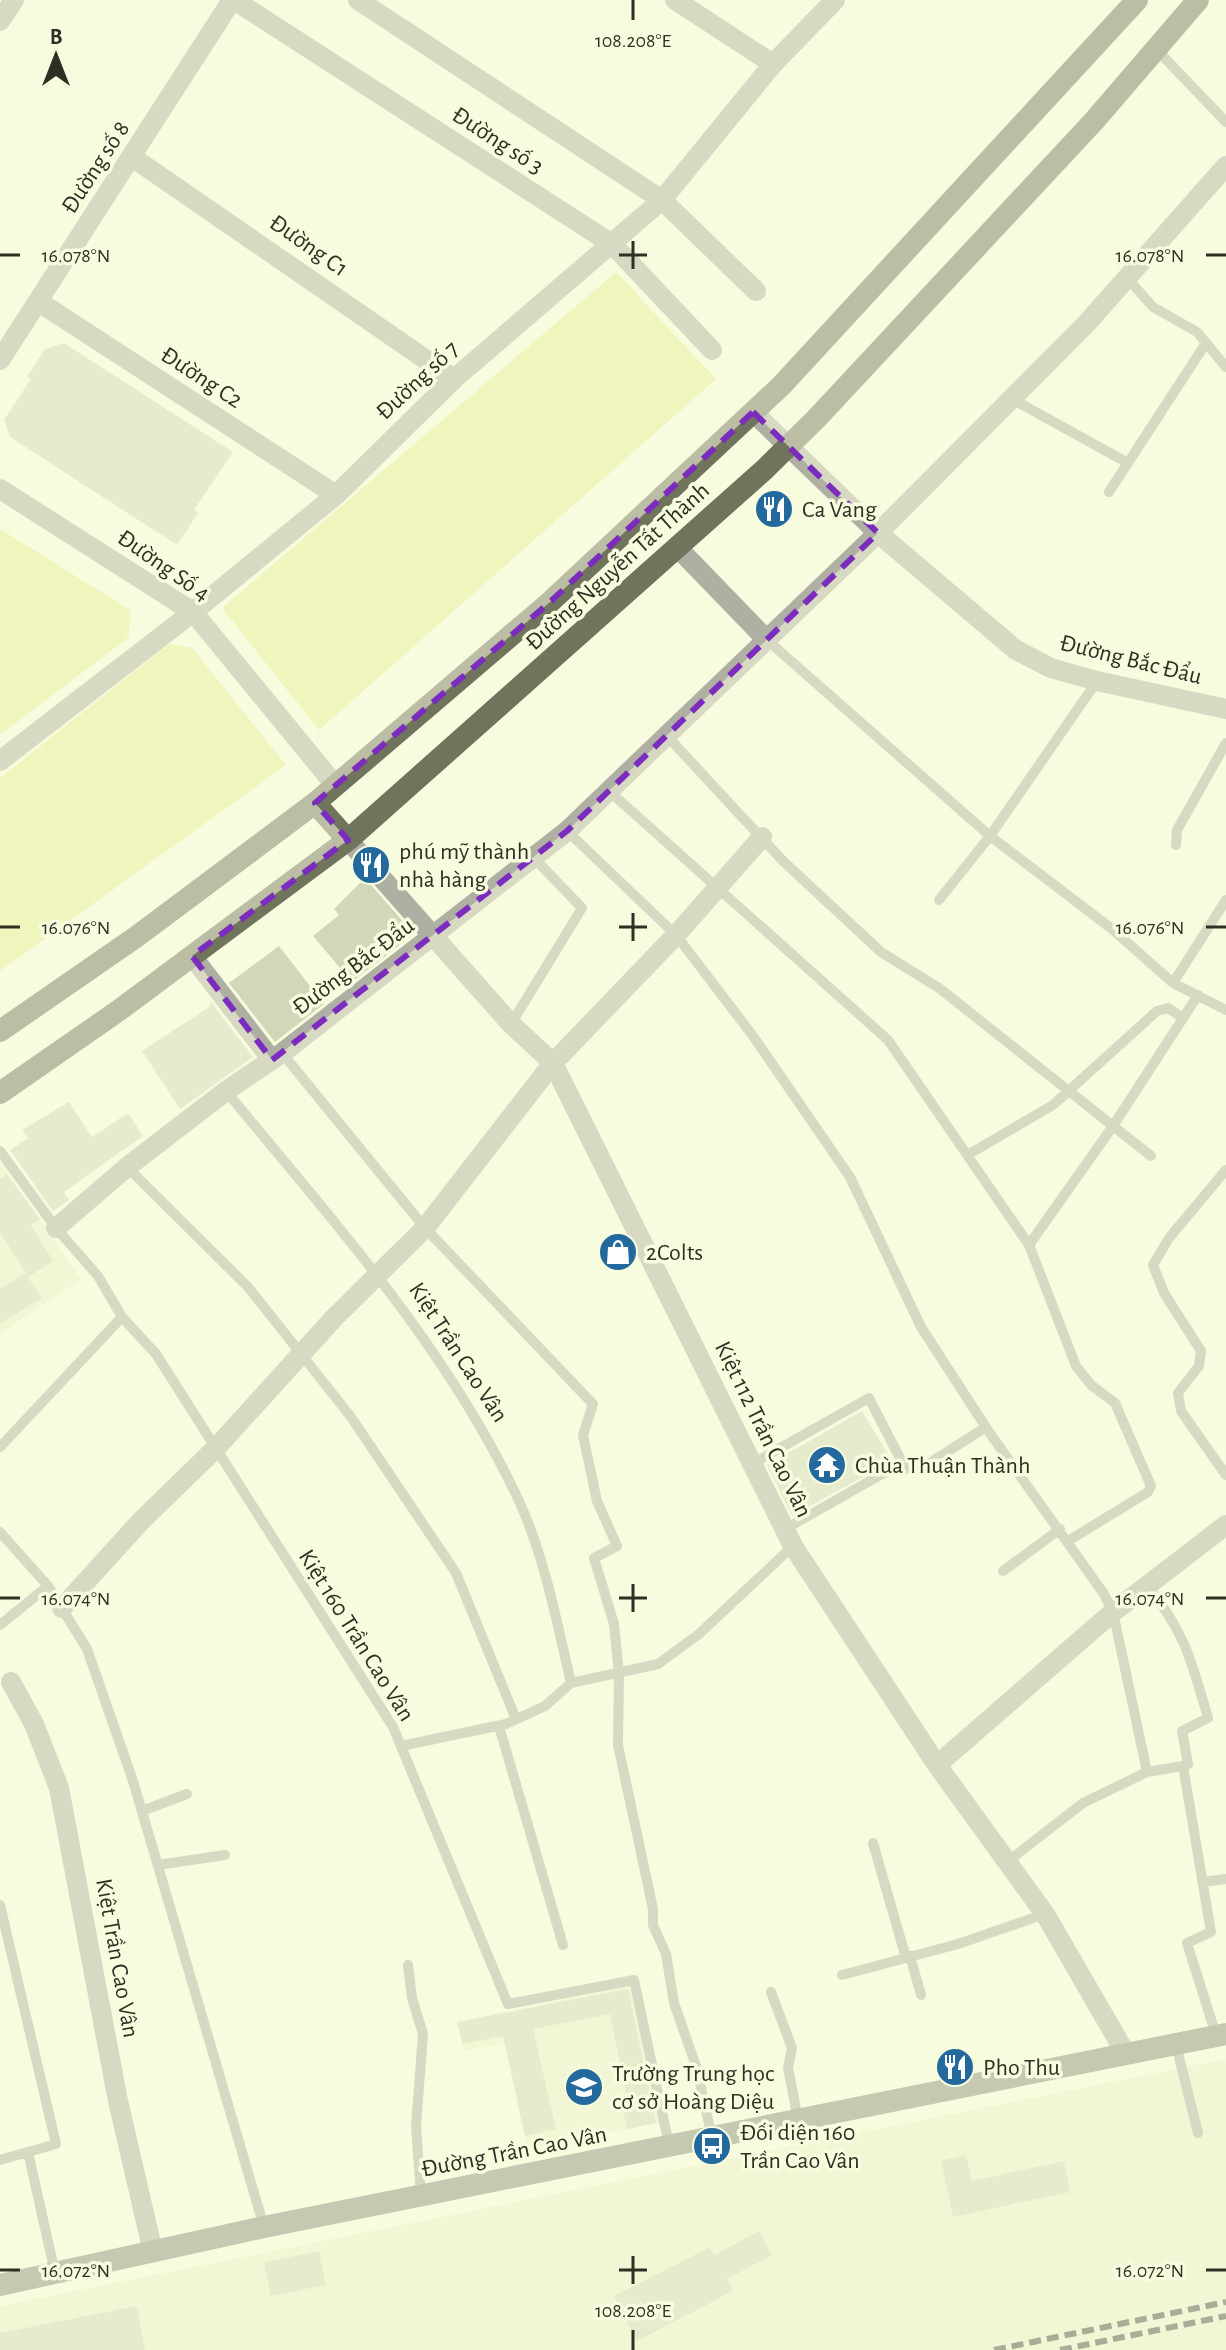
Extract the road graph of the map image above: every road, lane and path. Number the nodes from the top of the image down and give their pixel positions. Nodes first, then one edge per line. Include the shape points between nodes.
1 (14, 0) edge
2 (233, 0) edge
3 (358, 0) edge
4 (675, 0) edge
5 (835, 0) edge
6 (1137, 0) edge
7 (1198, 0) edge
8 (0, 21) edge
9 (1157, 50) junction
10 (773, 64) junction
11 (1226, 122) edge
12 (132, 157) junction
13 (1226, 166) edge
14 (662, 200) junction
15 (612, 244) junction
16 (1127, 278) junction
17 (756, 291) dead end
18 (39, 302) junction
19 (1206, 343) junction
20 (712, 350) dead end
21 (0, 360) edge
22 (1226, 367) edge
23 (454, 379) junction
24 (1012, 399) junction
25 (753, 412) junction
26 (788, 447) junction
27 (1128, 463) junction
28 (0, 489) edge
29 (1109, 492) dead end
30 (336, 495) junction
31 (878, 533) junction
32 (677, 547) junction
33 (193, 612) junction
34 (767, 640) junction
35 (1097, 681) junction
36 (1226, 709) edge
37 (667, 736) junction
38 (1226, 743) edge
39 (0, 761) edge
40 (335, 785) junction
41 (609, 791) junction
42 (315, 803) junction
43 (567, 831) junction
44 (990, 836) junction
45 (762, 837) junction
46 (348, 840) junction
47 (1176, 845) dead end
48 (534, 858) junction
49 (718, 889) junction
50 (939, 900) dead end
51 (1226, 900) edge
52 (676, 935) junction
53 (434, 937) junction
54 (192, 956) junction
55 (1173, 983) junction
56 (1198, 995) junction
57 (1226, 1010) edge
58 (1183, 1018) junction
59 (511, 1024) junction
60 (0, 1031) edge
61 (277, 1056) junction
62 (553, 1063) junction
63 (226, 1091) junction
64 (1071, 1091) junction
65 (0, 1093) edge
66 (1113, 1126) junction
67 (0, 1151) edge
68 (969, 1154) junction
69 (1151, 1156) dead end
70 (127, 1167) junction
71 (1225, 1174) edge
72 (56, 1228) junction
73 (425, 1228) junction
74 (1029, 1245) junction
75 (376, 1274) junction
76 (122, 1317) junction
77 (302, 1355) junction
78 (986, 1427) junction
79 (0, 1447) edge
80 (216, 1448) junction
81 (752, 1464) junction
82 (905, 1468) junction
83 (1226, 1475) edge
84 (1226, 1525) edge
85 (1060, 1529) junction
86 (0, 1532) edge
87 (789, 1537) junction
88 (1068, 1541) junction
89 (1003, 1571) dead end
90 (48, 1586) junction
91 (1147, 1586) junction
92 (62, 1608) junction
93 (1113, 1612) junction
94 (0, 1625) edge
95 (619, 1674) junction
96 (571, 1683) junction
97 (5, 1685) edge
98 (516, 1719) junction
99 (499, 1726) junction
100 (401, 1746) junction
101 (937, 1765) junction
102 (1183, 1766) junction
103 (1147, 1772) junction
104 (187, 1794) dead end
105 (142, 1811) junction
106 (873, 1843) dead end
107 (225, 1855) dead end
108 (1007, 1862) junction
109 (158, 1865) junction
110 (1226, 1879) edge
111 (1202, 1882) junction
112 (0, 1905) edge
113 (1045, 1914) junction
114 (563, 1945) dead end
115 (908, 1957) junction
116 (408, 1965) dead end
117 (842, 1975) dead end
118 (771, 1992) dead end
119 (921, 1995) dead end
120 (1221, 2035) edge
121 (1176, 2045) junction
122 (1126, 2054) junction
123 (798, 2120) junction
124 (1198, 2133) dead end
125 (712, 2138) junction
126 (670, 2147) junction
127 (28, 2152) junction
128 (0, 2160) edge
129 (421, 2196) junction
130 (264, 2227) junction
131 (153, 2252) junction
132 (55, 2273) junction
133 (0, 2285) edge

1 - 8 street
2 - 12 street, Đường số 8
2 - 15 street, Đường số 3
3 - 14 street, Đường số 3
4 - 10 street
5 - 10 street, Đường số 7
6 - 25 main road, Đường Nguyễn Tất Thành
7 - 9 main road, Đường Nguyễn Tất Thành
9 - 11 lane
9 - 26 main road, Đường Nguyễn Tất Thành
10 - 14 street, Đường số 7
12 - 18 street, Đường số 8
12 - 23 street, Đường C1
13 - 16 street, Đường Bắc Đẩu
14 - 15 street, Đường số 7
14 - 17 street, Đường số 3
15 - 20 street, Đường số 3
15 - 23 street, Đường số 7
16 - 19 lane via 1153,307 1197,332
16 - 24 street, Đường Bắc Đẩu
18 - 21 street, Đường số 8
18 - 30 street, Đường C2
19 - 22 lane
19 - 27 lane
23 - 30 street, Đường số 7
24 - 27 lane
24 - 31 street, Đường Bắc Đẩu
25 - 26 street, Đường Bắc Đẩu
25 - 40 main road, Đường Nguyễn Tất Thành via 549,603
26 - 31 street, Đường Bắc Đẩu
26 - 32 main road, Đường Nguyễn Tất Thành
27 - 29 lane
28 - 33 street, Đường Số 4
30 - 33 street, Đường số 7
31 - 34 street, Đường Bắc Đẩu
31 - 35 street, Đường Bắc Đẩu via 1016,650 1051,668
32 - 34 street
32 - 46 main road, Đường Nguyễn Tất Thành
33 - 39 street, Đường số 7
33 - 40 street, Đường Số 4
34 - 37 street, Đường Bắc Đẩu
34 - 44 lane
35 - 36 street, Đường Bắc Đẩu
35 - 44 lane
37 - 41 street, Đường Bắc Đẩu
37 - 45 lane
38 - 47 lane via 1177,830
40 - 42 main road, Đường Nguyễn Tất Thành
41 - 43 street, Đường Bắc Đẩu
41 - 49 lane
42 - 46 main road
42 - 60 main road, Đường Nguyễn Tất Thành
43 - 48 street, Đường Bắc Đẩu
43 - 52 lane
44 - 50 lane
44 - 55 lane
45 - 49 street
45 - 64 lane via 881,952 939,988
46 - 53 street, Kiệt 112 Trần Cao Vân
46 - 54 main road, Đường Nguyễn Tất Thành
48 - 53 street, Đường Bắc Đẩu
48 - 59 lane via 582,908
49 - 52 street
49 - 68 lane via 888,1040
51 - 55 lane
52 - 62 street
52 - 78 lane via 850,1177 921,1327
53 - 59 street, Kiệt 112 Trần Cao Vân
53 - 61 street, Đường Bắc Đẩu
54 - 61 street
54 - 65 main road, Đường Nguyễn Tất Thành
55 - 56 lane
56 - 57 lane
56 - 58 lane
58 - 64 lane via 1168,1008 1157,1011
58 - 66 lane
59 - 62 street, Kiệt 112 Trần Cao Vân
61 - 63 street, Đường Bắc Đẩu
61 - 73 lane
62 - 73 street
62 - 81 street, Kiệt 112 Trần Cao Vân
63 - 70 street, Đường Bắc Đẩu
63 - 75 lane, Kiệt Trần Cao Vân
64 - 66 lane
64 - 68 lane
66 - 69 lane
66 - 74 lane
67 - 72 lane, Kiệt 160 Trần Cao Vân
68 - 74 lane
70 - 72 street, Đường Bắc Đẩu
70 - 77 lane via 248,1287
71 - 83 lane via 1169,1238 1153,1265 1164,1293 1201,1351 1199,1366 1178,1393 1181,1411
72 - 76 lane, Kiệt 160 Trần Cao Vân via 98,1276
73 - 75 street
73 - 95 lane via 593,1404 583,1435 597,1501 617,1546 594,1558 614,1624
74 - 88 lane via 1076,1366 1115,1403 1151,1486
75 - 77 street
75 - 96 lane, Kiệt Trần Cao Vân via 466,1403 520,1503
76 - 79 lane
76 - 80 lane, Kiệt 160 Trần Cao Vân via 156,1354
77 - 80 street
77 - 98 lane via 351,1417 456,1573
78 - 82 lane via 922,1468
78 - 85 lane
80 - 92 street
80 - 100 lane, Kiệt 160 Trần Cao Vân
81 - 82 lane via 869,1398
81 - 87 street, Kiệt 112 Trần Cao Vân
82 - 87 lane via 891,1469
84 - 91 street
85 - 88 lane
85 - 89 lane
86 - 90 lane
87 - 95 lane via 689,1642 658,1664
87 - 101 street, Kiệt 112 Trần Cao Vân
88 - 93 lane
90 - 92 lane
90 - 94 lane
91 - 93 street
91 - 102 lane via 1182,1635 1208,1718 1182,1731 1188,1764
92 - 105 lane via 87,1649
93 - 101 street
93 - 103 lane
95 - 96 lane
95 - 125 lane via 618,1745 653,1925 666,1954 674,2003 697,2069
96 - 98 lane via 545,1706
97 - 131 street, Kiệt Trần Cao Vân via 34,1724 59,1788 118,2101
98 - 99 lane
99 - 100 lane
99 - 114 lane
100 - 126 lane, Kiệt 160 Trần Cao Vân via 508,2004 634,1980
101 - 108 street, Kiệt 112 Trần Cao Vân
102 - 103 lane
102 - 111 lane
103 - 108 lane via 1083,1803
104 - 105 lane
105 - 109 lane
106 - 115 lane
107 - 109 lane
108 - 113 street, Kiệt 112 Trần Cao Vân
109 - 130 lane
110 - 111 lane
111 - 120 lane via 1211,1932 1187,1943
112 - 127 lane via 56,2144
113 - 115 lane
113 - 122 street, Kiệt 112 Trần Cao Vân
115 - 117 lane
115 - 119 lane
116 - 129 lane via 423,2034 416,2126
118 - 123 lane via 792,2048 788,2067
120 - 121 main road, Đường Trần Cao Vân
121 - 122 main road, Đường Trần Cao Vân
121 - 124 lane
122 - 123 main road, Đường Trần Cao Vân
123 - 125 main road, Đường Trần Cao Vân
125 - 126 main road, Đường Trần Cao Vân
126 - 129 main road, Đường Trần Cao Vân
127 - 128 lane
127 - 132 lane
129 - 130 main road, Đường Trần Cao Vân
130 - 131 main road, Đường Trần Cao Vân
131 - 132 main road, Đường Trần Cao Vân
132 - 133 main road, Đường Trần Cao Vân

